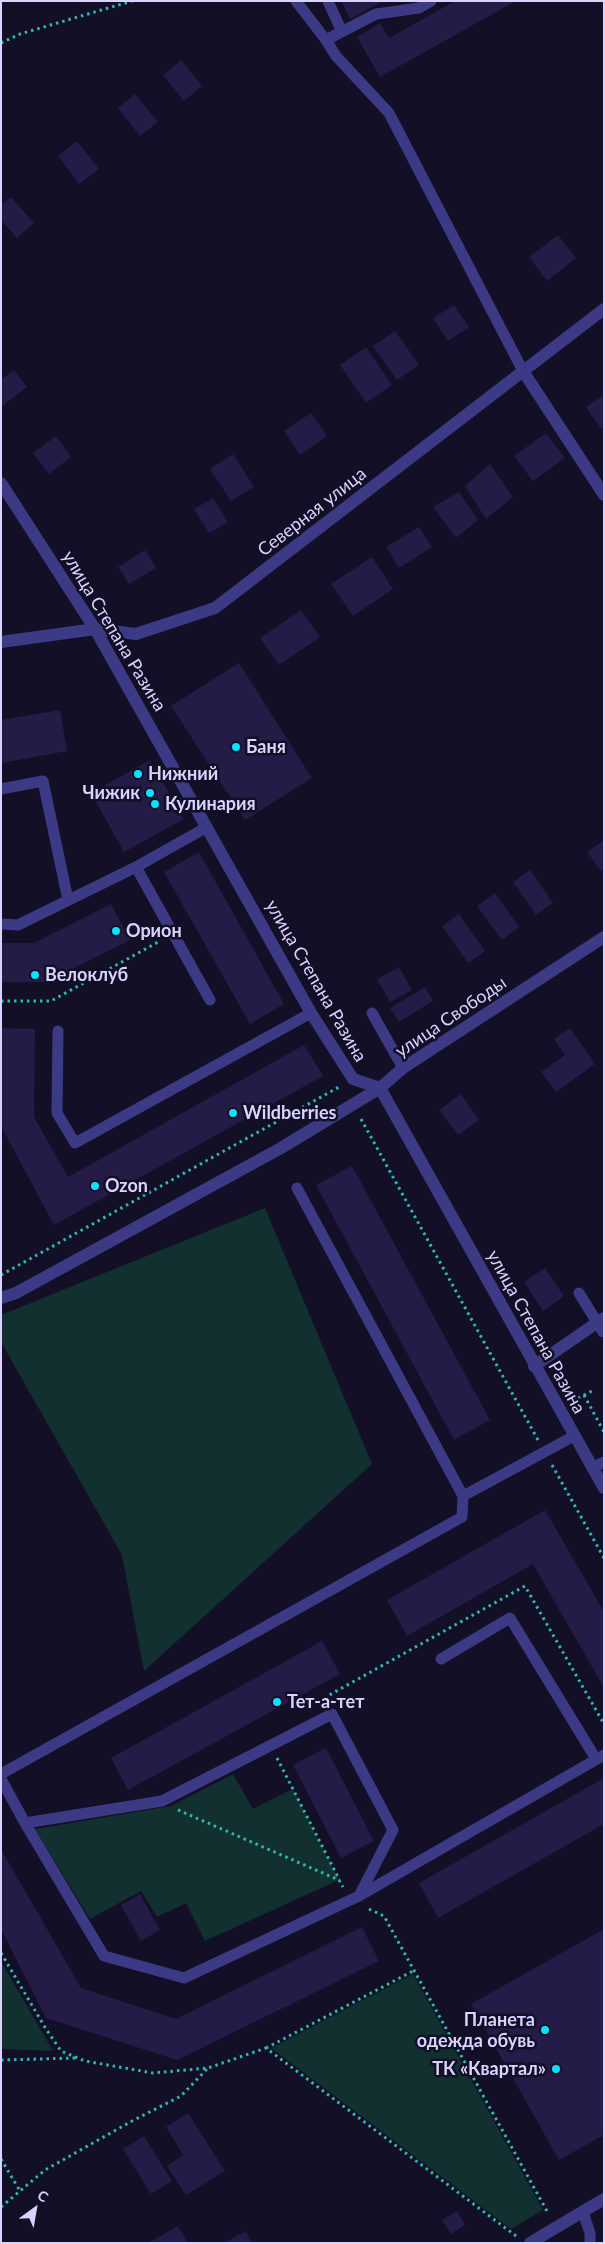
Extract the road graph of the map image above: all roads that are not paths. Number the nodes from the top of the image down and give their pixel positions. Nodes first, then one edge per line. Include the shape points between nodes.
1 (296, 1) edge
2 (328, 1) edge
3 (431, 1) edge
4 (399, 6) edge
5 (342, 32) junction
6 (326, 40) junction
7 (604, 310) edge
8 (523, 371) junction
9 (1, 484) edge
10 (604, 495) edge
11 (5, 497) edge
12 (96, 629) junction
13 (1, 642) edge
14 (1, 789) edge
15 (207, 827) junction
16 (136, 867) junction
17 (68, 900) junction
18 (1, 924) edge
19 (604, 937) edge
20 (210, 1000) dead end
21 (311, 1013) junction
22 (372, 1013) dead end
23 (58, 1030) dead end
24 (404, 1068) junction
25 (380, 1088) junction
26 (297, 1188) dead end
27 (579, 1293) dead end
28 (1, 1298) edge
29 (601, 1324) edge
30 (534, 1366) junction
31 (574, 1436) junction
32 (598, 1465) edge
33 (604, 1488) edge
34 (463, 1496) junction
35 (442, 1659) dead end
36 (600, 1757) edge
37 (1, 1774) edge
38 (1, 1779) edge
39 (25, 1823) junction
40 (354, 1898) junction
41 (604, 2199) edge
42 (583, 2212) junction
43 (527, 2238) edge
44 (590, 2243) edge

1 - 6 lane
2 - 5 lane
3 - 4 lane via 419,8
4 - 5 lane
5 - 6 lane
6 - 8 lane via 336,56 389,113
7 - 8 street, Северная улица
8 - 10 street
8 - 12 street, Северная улица via 215,608 136,634
9 - 11 street, улица Степана Разина
11 - 12 street, улица Степана Разина
12 - 13 street, Северная улица
12 - 15 street, улица Степана Разина
14 - 17 lane via 43,781
15 - 16 lane
15 - 21 street, улица Степана Разина
16 - 17 lane
16 - 20 lane
17 - 18 lane via 18,925
19 - 24 street, улица Свободы
21 - 23 lane via 75,1143 56,1112
21 - 25 street, улица Степана Разина via 354,1079
22 - 24 lane
24 - 25 street, улица Свободы
25 - 28 street, улица Свободы via 280,1148
25 - 30 street, улица Степана Разина
26 - 34 lane
27 - 29 lane
29 - 30 street
30 - 31 street, улица Степана Разина
31 - 32 street, улица Степана Разина
31 - 34 lane
32 - 33 street, улица Степана Разина
34 - 37 lane via 462,1517
35 - 36 lane via 510,1618
36 - 40 lane
38 - 39 lane
39 - 40 lane via 104,1956 184,1978
39 - 40 lane via 162,1801 332,1714 393,1830
41 - 42 street
42 - 43 street via 557,2227
42 - 44 lane

